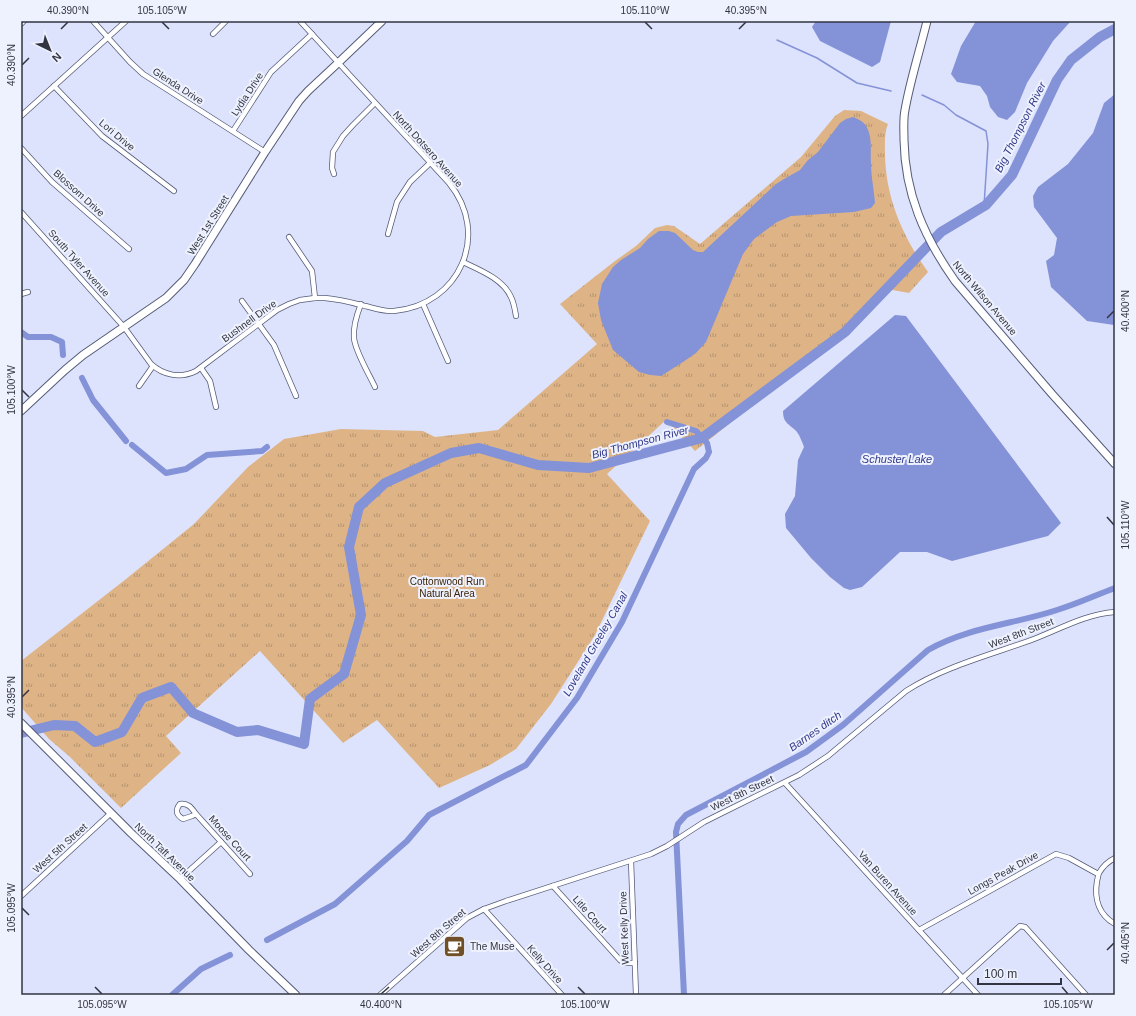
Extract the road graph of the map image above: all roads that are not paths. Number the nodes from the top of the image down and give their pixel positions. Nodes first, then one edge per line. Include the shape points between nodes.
1 (24, 21) edge
2 (93, 21) edge
3 (126, 21) edge
4 (226, 21) edge
5 (300, 21) edge
6 (382, 21) edge
7 (927, 21) edge
8 (21, 24) edge
9 (213, 34) dead end
10 (312, 34) junction
11 (108, 38) junction
12 (338, 63) junction
13 (54, 86) junction
14 (375, 103) junction
15 (21, 116) edge
16 (233, 131) junction
17 (21, 148) edge
18 (265, 152) junction
19 (430, 163) junction
20 (334, 174) dead end
21 (174, 191) dead end
22 (21, 212) edge
23 (388, 234) dead end
24 (289, 237) dead end
25 (129, 249) dead end
26 (463, 262) junction
27 (28, 292) dead end
28 (21, 294) edge
29 (315, 298) junction
30 (242, 301) dead end
31 (361, 304) junction
32 (423, 304) junction
33 (516, 316) dead end
34 (258, 324) junction
35 (124, 327) junction
36 (448, 361) dead end
37 (153, 366) junction
38 (201, 368) junction
39 (139, 386) dead end
40 (375, 386) dead end
41 (296, 396) dead end
42 (216, 407) dead end
43 (21, 411) edge
44 (1115, 464) edge
45 (1115, 612) edge
46 (21, 723) edge
47 (784, 783) junction
48 (111, 813) junction
49 (196, 814) dead end
50 (222, 842) junction
51 (1115, 858) edge
52 (631, 861) junction
53 (250, 874) dead end
54 (1098, 874) junction
55 (180, 879) junction
56 (553, 886) junction
57 (21, 896) edge
58 (484, 909) junction
59 (1115, 924) edge
60 (919, 930) junction
61 (635, 962) junction
62 (962, 978) junction
63 (296, 995) edge
64 (380, 995) edge
65 (562, 995) edge
66 (636, 995) edge
67 (944, 995) edge
68 (978, 995) edge
69 (1086, 995) edge

1 - 8 street
2 - 11 street, Glenda Drive
3 - 11 street
4 - 9 street
5 - 10 street, North Dotsero Avenue
6 - 12 main road, West 1st Street
7 - 44 main road, North Wilson Avenue via 904,111 907,174 922,225 955,281
10 - 12 street, North Dotsero Avenue
10 - 16 street, Lydia Drive via 269,75
11 - 13 street
11 - 16 street, Glenda Drive via 143,74
12 - 14 street, North Dotsero Avenue
12 - 18 main road, West 1st Street via 308,90
13 - 15 street
13 - 21 street, Lori Drive via 102,136
14 - 19 street, North Dotsero Avenue
14 - 20 street via 348,131 333,152
16 - 18 street, Glenda Drive
17 - 25 street, Blossom Drive via 52,182
18 - 35 main road, West 1st Street via 184,280 166,298
19 - 23 street via 413,179 397,202
19 - 26 street, North Dotsero Avenue via 453,188 467,216 467,250
22 - 35 street, South Tyler Avenue
24 - 29 street via 312,271
26 - 32 street, Bushnell Drive via 455,277 439,295
26 - 33 street via 484,272 505,288 512,298
27 - 28 street
29 - 31 street, Bushnell Drive via 331,298
29 - 34 street, Bushnell Drive via 290,304
30 - 34 street
31 - 32 street, Bushnell Drive via 392,311
31 - 40 street via 354,337
32 - 36 street
34 - 38 street, Bushnell Drive
34 - 41 street via 274,345
35 - 37 street, Bushnell Drive
35 - 43 main road, West 1st Street via 83,355
37 - 38 street, Bushnell Drive via 177,376 192,374
37 - 39 street
38 - 42 street via 210,381
45 - 47 street, West 8th Street via 1089,616 936,674 906,691 828,756
46 - 48 main road, North Taft Avenue
47 - 52 street, West 8th Street via 704,822 651,854
47 - 60 street, Van Buren Avenue
48 - 55 main road, North Taft Avenue
48 - 57 street, West 5th Street
49 - 50 street, Moose Court
50 - 53 street, Moose Court
50 - 55 street
51 - 54 street
52 - 56 street, West 8th Street
52 - 61 street, West Kelly Drive
54 - 59 street via 1095,892 1100,908
54 - 60 street, Longs Peak Drive via 1056,854
55 - 63 main road, North Taft Avenue
56 - 58 street, West 8th Street
56 - 61 street, Litle Court via 620,960 624,963
58 - 64 street, West 8th Street via 467,918
58 - 65 street, Kelly Drive
60 - 62 street, Van Buren Avenue
61 - 66 street, West Kelly Drive
62 - 67 street
62 - 68 street, Van Buren Avenue
62 - 69 street via 1022,926

